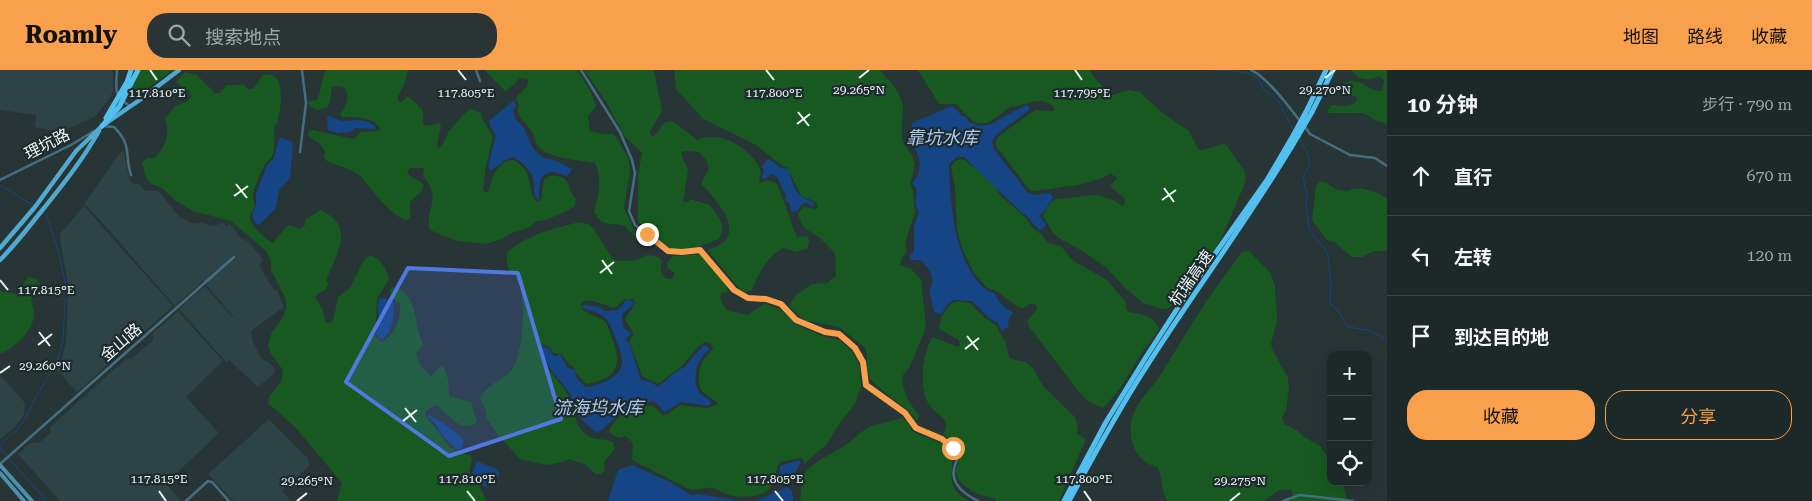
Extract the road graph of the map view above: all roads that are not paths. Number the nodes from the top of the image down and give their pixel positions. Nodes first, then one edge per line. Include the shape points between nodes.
1 (117, 70) edge
2 (131, 70) edge
3 (138, 70) edge
4 (179, 70) edge
5 (302, 70) edge
6 (476, 70) edge
7 (580, 70) edge
8 (1251, 70) edge
9 (1326, 70) edge
10 (1333, 70) edge
11 (480, 81) dead end
12 (120, 99) junction
13 (130, 106) junction
14 (1310, 110) junction
15 (102, 126) junction
16 (1296, 135) junction
17 (300, 152) dead end
18 (1387, 166) edge
19 (131, 176) dead end
20 (0, 180) edge
21 (36, 206) junction
22 (42, 211) junction
23 (0, 248) edge
24 (234, 257) dead end
25 (0, 260) edge
26 (0, 464) edge
27 (0, 473) edge
28 (24, 501) edge
29 (32, 501) edge
30 (186, 501) edge
31 (229, 501) edge
32 (978, 501) edge
33 (1064, 501) edge
34 (1069, 501) edge
35 (1283, 501) edge
36 (1353, 501) edge

1 - 12 street via 116,91
2 - 12 highway
3 - 12 highway
4 - 13 main road
5 - 17 street via 306,103
6 - 11 street
7 - 32 street via 620,132 632,160 635,174 629,211 637,228 668,251 700,250 734,290 748,298 781,304 796,320 839,334 855,348 863,362 866,385 905,413 916,428 942,439 953,448 957,460 952,469 954,481 965,495
8 - 18 street via 1282,98 1310,134 1350,155 1375,158
9 - 14 highway, 杭瑞高速
10 - 14 highway, 杭瑞高速
12 - 13 street
12 - 15 highway
13 - 15 main road
14 - 16 highway, 杭瑞高速, bridge
15 - 19 street via 114,127 123,137
15 - 20 street, 理坑路
15 - 21 main road via 76,151
15 - 22 main road via 77,166
16 - 33 highway, 杭瑞高速 via 1146,357 1106,422
16 - 34 highway, 杭瑞高速 via 1272,181 1143,372
21 - 22 main road
21 - 23 main road
22 - 25 main road
24 - 26 street, 金山路
26 - 29 street
27 - 28 street
30 - 31 street via 208,481
35 - 36 street via 1300,496

